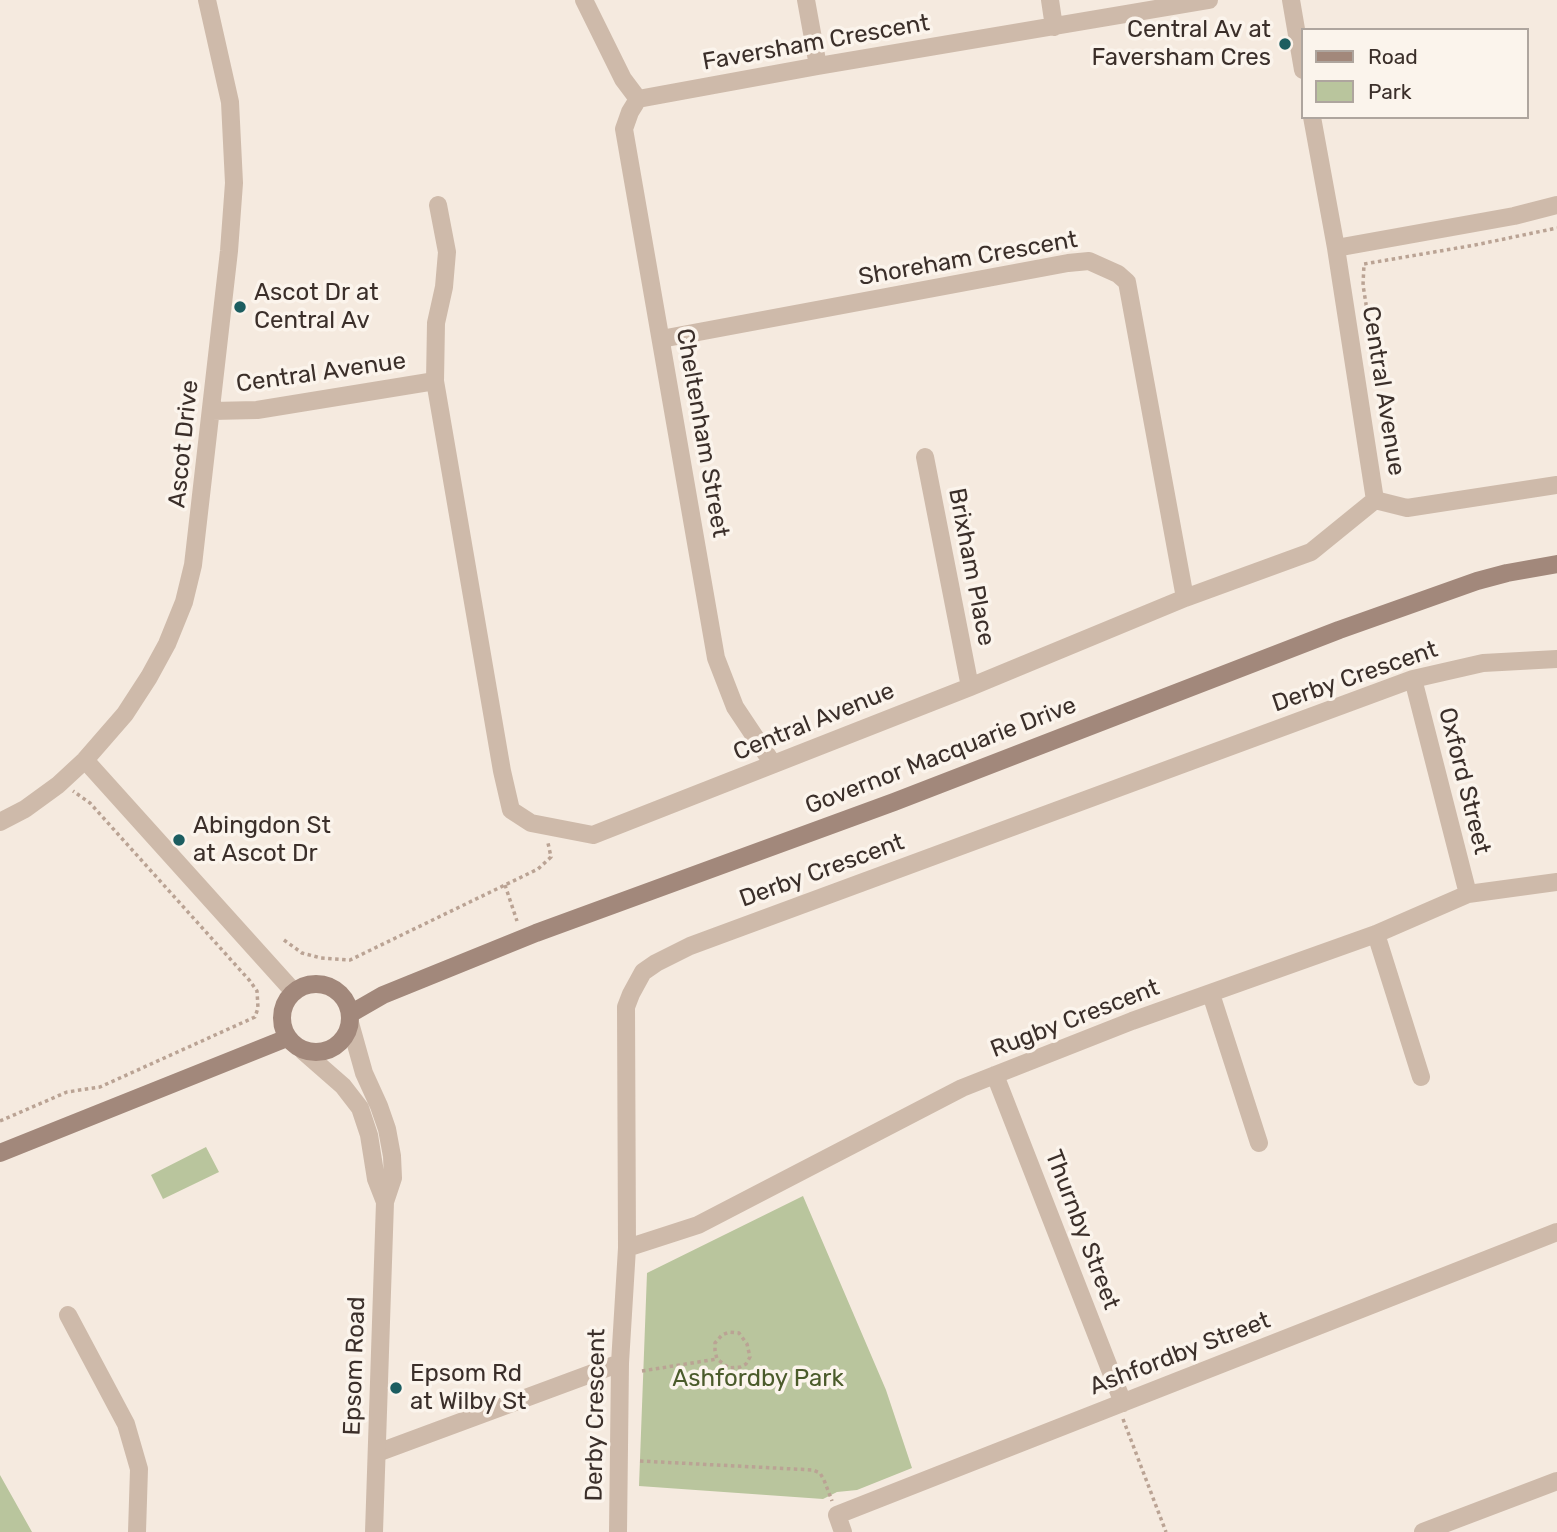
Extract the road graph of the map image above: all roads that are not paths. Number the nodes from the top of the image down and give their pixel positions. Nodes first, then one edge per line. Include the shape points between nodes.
1 (207, 0) edge
2 (584, 0) edge
3 (806, 0) edge
4 (1050, 0) edge
5 (1209, 0) edge
6 (1291, 0) edge
7 (1055, 27) junction
8 (1302, 64) edge
9 (818, 65) junction
10 (638, 99) junction
11 (1312, 119) edge
12 (438, 205) dead end
13 (1557, 205) edge
14 (1336, 248) junction
15 (661, 339) junction
16 (435, 381) junction
17 (212, 411) junction
18 (925, 457) dead end
19 (1557, 485) edge
20 (1376, 500) junction
21 (1557, 564) edge
22 (1185, 598) junction
23 (1557, 659) edge
24 (1413, 679) junction
25 (970, 687) junction
26 (85, 760) junction
27 (773, 764) junction
28 (0, 822) edge
29 (1557, 882) edge
30 (1468, 894) junction
31 (1376, 934) junction
32 (294, 992) junction
33 (1211, 994) junction
34 (350, 1018) junction
35 (287, 1038) junction
36 (303, 1051) junction
37 (995, 1075) junction
38 (1421, 1077) dead end
39 (1259, 1143) dead end
40 (0, 1153) edge
41 (385, 1202) junction
42 (1557, 1232) edge
43 (627, 1248) junction
44 (68, 1315) dead end
45 (621, 1363) junction
46 (1123, 1403) junction
47 (377, 1453) junction
48 (1557, 1481) edge
49 (840, 1524) edge
50 (137, 1532) edge
51 (374, 1532) edge
52 (618, 1532) edge
53 (1423, 1532) edge

1 - 17 street, Ascot Drive via 225,78 234,156
2 - 10 street via 623,79
3 - 9 street
4 - 7 street
5 - 7 street, Faversham Crescent
6 - 8 street
7 - 9 street, Faversham Crescent
9 - 10 street, Faversham Crescent
10 - 15 street, Cheltenham Street via 624,129
11 - 14 street, Central Avenue
12 - 16 street via 447,252 436,323
13 - 14 street
14 - 20 street, Central Avenue
15 - 22 street, Shoreham Crescent via 1068,263 1090,261 1118,274 1128,282
15 - 27 street, Cheltenham Street via 716,658 735,707
16 - 17 street, Central Avenue via 257,410
16 - 27 street, Central Avenue via 511,810 531,823 593,835
17 - 26 street, Ascot Drive via 193,565 176,622 138,695
18 - 25 street, Brixham Place
19 - 20 street via 1407,508
20 - 22 street, Central Avenue via 1311,552
21 - 34 main road, Governor Macquarie Drive via 1477,581 1339,630 549,929 383,995
22 - 25 street, Central Avenue
23 - 24 street, Derby Crescent via 1483,663
24 - 30 street, Oxford Street
24 - 43 street, Derby Crescent via 690,946 643,972 626,1007
25 - 27 street, Central Avenue
26 - 28 street, Ascot Drive via 58,785
26 - 32 street
29 - 30 street, Rugby Crescent
30 - 31 street, Rugby Crescent
31 - 33 street, Rugby Crescent
31 - 38 street
32 - 34 main road via 323,985 341,995
32 - 35 main road via 282,1009
33 - 37 street, Rugby Crescent
33 - 39 street
34 - 36 main road via 341,1041 333,1048
34 - 41 street, Epsom Road via 364,1073 387,1129 393,1178
35 - 36 main road
35 - 40 main road
36 - 41 street, Epsom Road via 343,1086 359,1108
37 - 43 street, Rugby Crescent via 698,1225
37 - 46 street, Thurnby Street
41 - 47 street, Epsom Road
42 - 46 street, Ashfordby Street
43 - 45 street, Derby Crescent
44 - 50 street via 126,1424 139,1469
45 - 47 street
45 - 52 street, Derby Crescent
46 - 49 street, Ashfordby Street
47 - 51 street, Epsom Road
48 - 53 street

